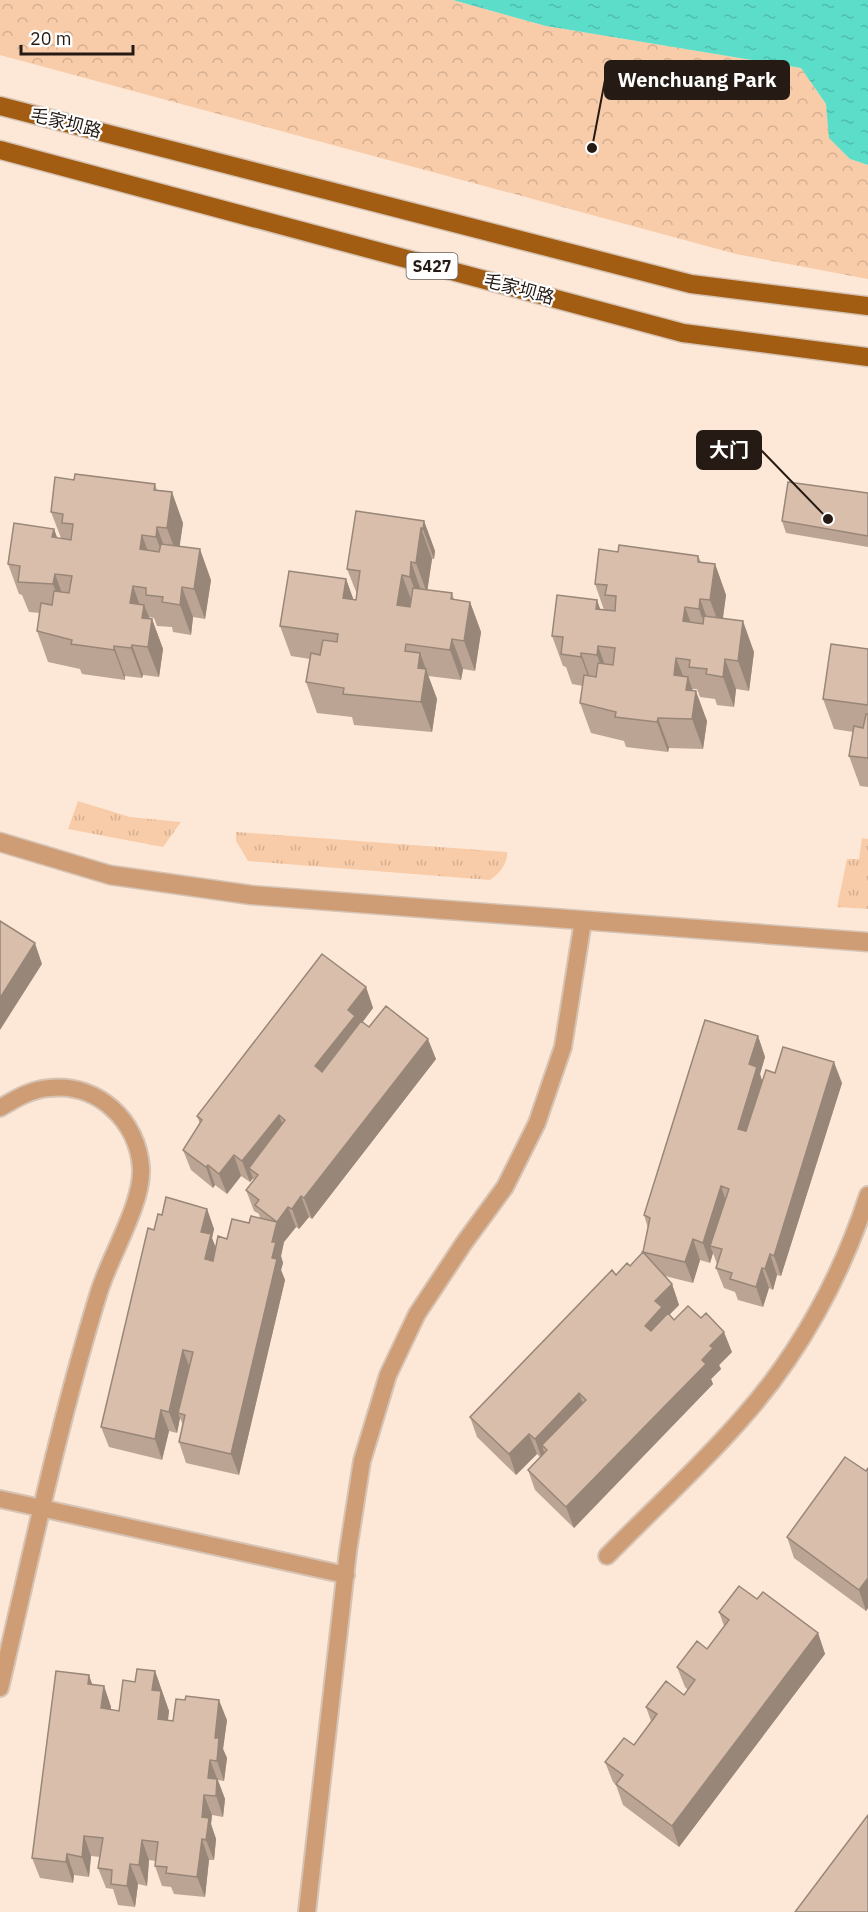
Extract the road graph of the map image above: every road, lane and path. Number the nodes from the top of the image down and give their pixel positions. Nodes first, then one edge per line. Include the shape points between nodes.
1 (0, 106) edge
2 (0, 150) edge
3 (868, 306) edge
4 (868, 357) edge
5 (0, 842) edge
6 (583, 921) junction
7 (868, 942) edge
8 (0, 1108) edge
9 (868, 1195) edge
10 (0, 1499) edge
11 (42, 1508) junction
12 (608, 1556) dead end
13 (346, 1575) junction
14 (0, 1688) edge
15 (308, 1912) edge

1 - 3 main road, 毛家坝路 via 691,284
2 - 4 main road, 毛家坝路 / S427 via 683,333
5 - 6 street via 110,875 240,893
6 - 7 street
6 - 13 lane via 563,1047 537,1123 505,1187 417,1314 388,1375 362,1461
8 - 11 lane via 22,1095 49,1088 71,1088 92,1094 112,1107 128,1125 141,1168 139,1190 99,1292
9 - 12 lane via 828,1290 779,1373 744,1416
10 - 11 lane
11 - 13 lane
11 - 14 lane
13 - 15 lane

